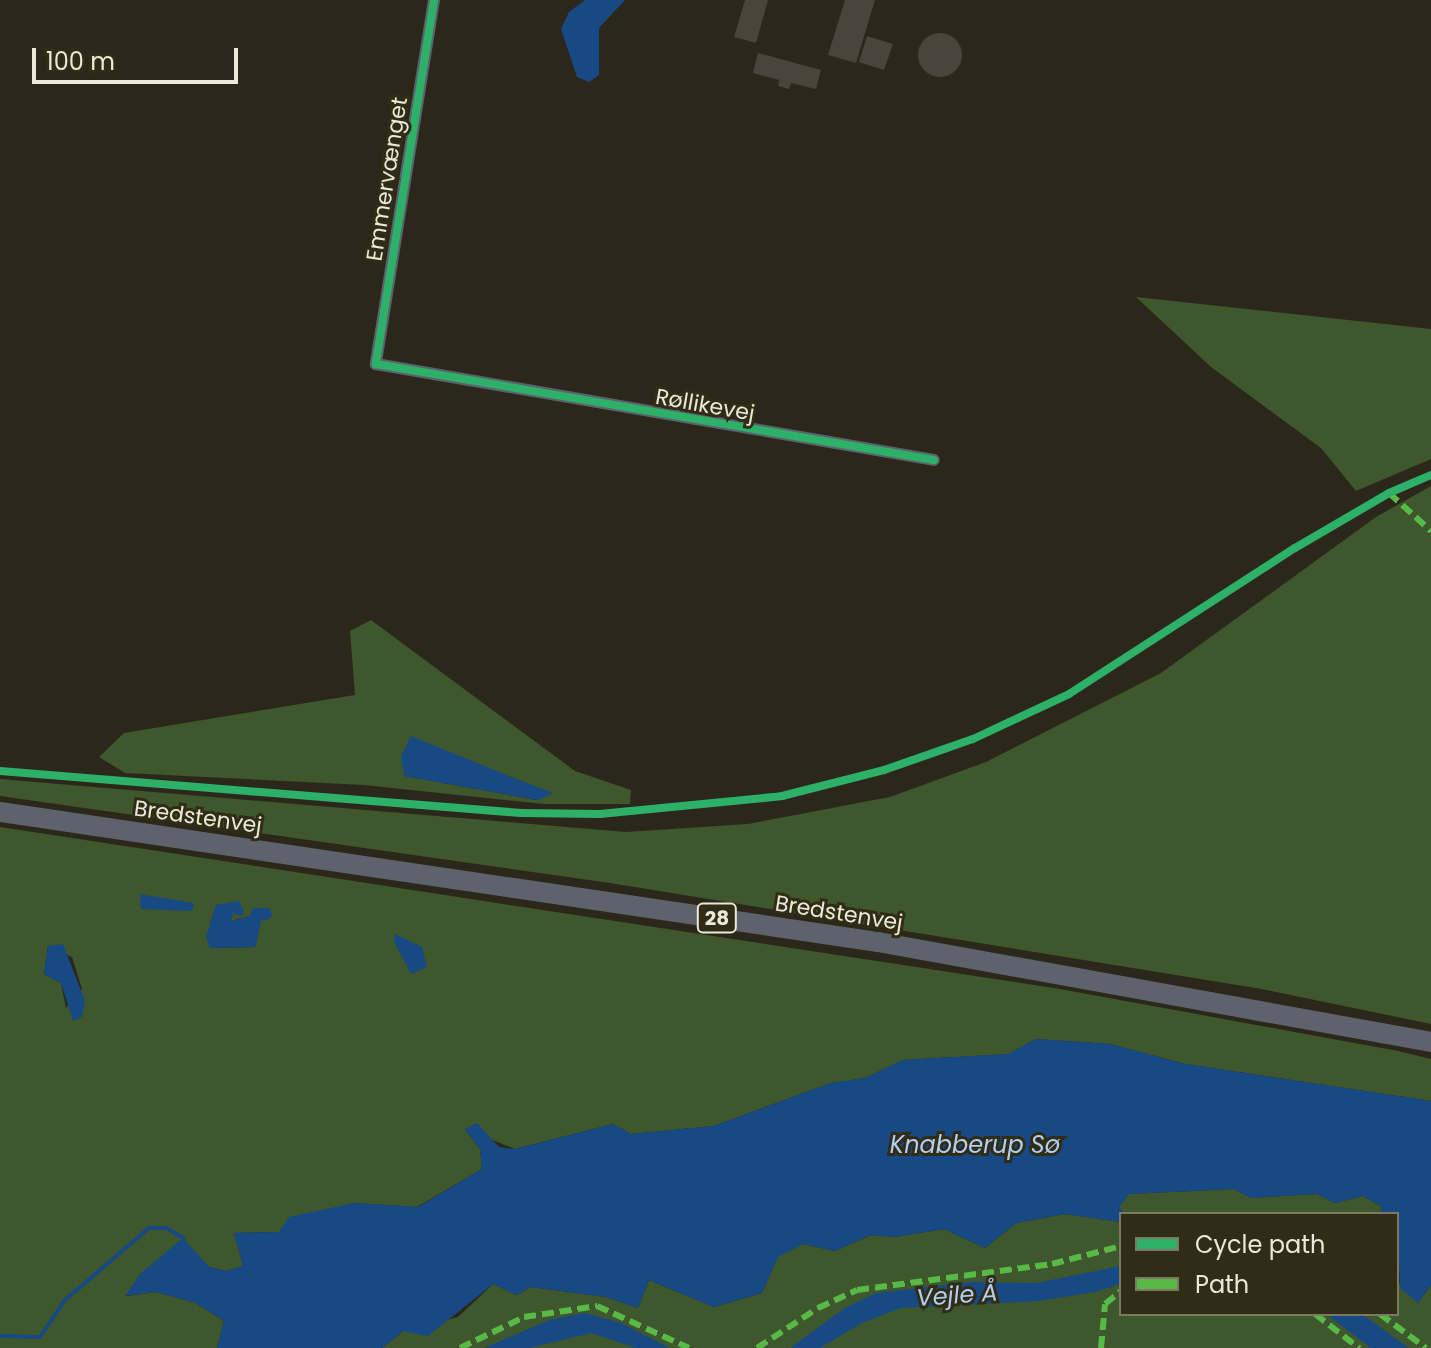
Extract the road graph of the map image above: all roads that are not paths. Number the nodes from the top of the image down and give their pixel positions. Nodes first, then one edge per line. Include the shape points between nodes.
1 (434, 0) edge
2 (376, 364) joint
3 (934, 460) dead end
4 (0, 812) edge
5 (1431, 1042) edge

1 - 2 street, Emmervænget
2 - 3 street, Røllikevej
4 - 5 highway, Bredstenvej / 28 via 878,942

